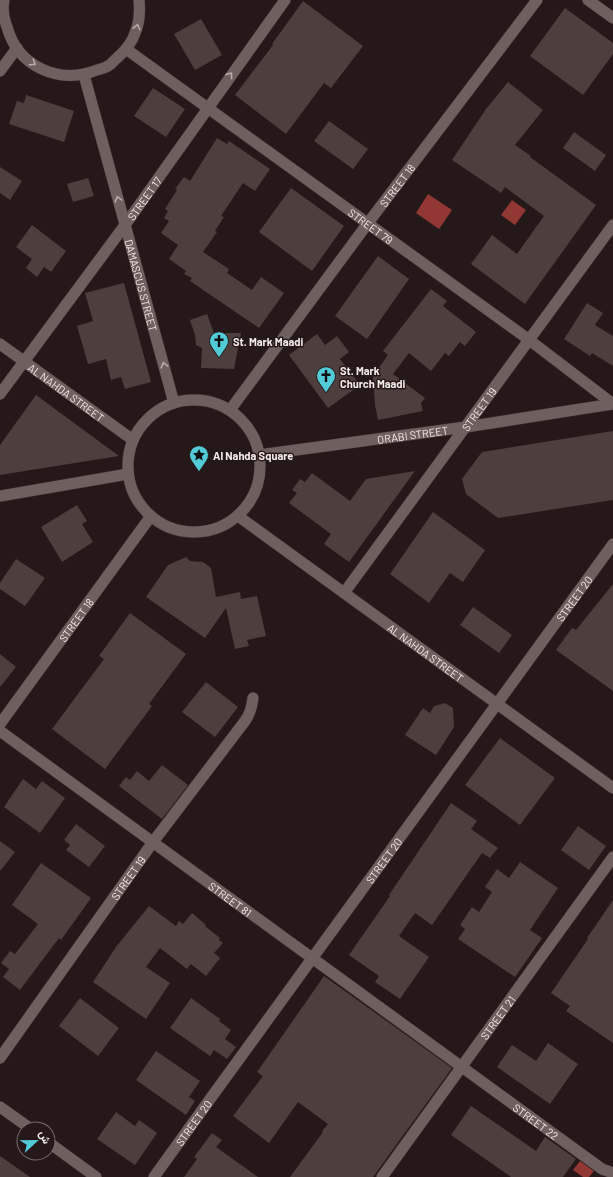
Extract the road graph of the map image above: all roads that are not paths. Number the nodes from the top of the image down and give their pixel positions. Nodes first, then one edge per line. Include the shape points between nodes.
1 (139, 0) edge
2 (285, 0) edge
3 (537, 0) edge
4 (588, 0) edge
5 (3, 3) edge
6 (613, 18) edge
7 (16, 48) junction
8 (126, 49) junction
9 (0, 71) edge
10 (84, 75) junction
11 (208, 107) junction
12 (368, 224) junction
13 (125, 225) junction
14 (613, 225) edge
15 (528, 339) junction
16 (0, 344) edge
17 (24, 361) junction
18 (0, 394) edge
19 (174, 403) junction
20 (613, 404) edge
21 (230, 410) junction
22 (466, 427) junction
23 (133, 440) junction
24 (259, 455) junction
25 (128, 474) junction
26 (0, 496) edge
27 (151, 516) junction
28 (238, 516) junction
29 (613, 544) edge
30 (344, 593) junction
31 (253, 698) dead end
32 (498, 704) junction
33 (0, 724) edge
34 (0, 731) edge
35 (613, 788) edge
36 (153, 842) junction
37 (613, 857) edge
38 (312, 957) junction
39 (0, 1058) edge
40 (461, 1066) junction
41 (0, 1107) edge
42 (20, 1121) edge
43 (56, 1148) edge
44 (613, 1173) edge
45 (96, 1177) edge
46 (154, 1177) edge
47 (382, 1177) edge

8 -> 1 street via 135,34 140,16
11 -> 2 street, STREET 17
3 - 12 street, STREET 18
4 - 6 street
5 - 7 street via 9,34
7 - 9 street
7 -> 10 street via 30,62 47,71 65,76
8 - 10 street via 108,66
8 - 11 street, STREET 79
13 -> 10 street, DAMASCUS STREET
11 - 12 street, STREET 79
11 - 13 street, STREET 17
12 - 15 street, STREET 79
12 - 21 street, STREET 18
13 - 17 street, STREET 17
19 -> 13 street, DAMASCUS STREET
14 - 15 street, STREET 19
15 - 20 street, STREET 79
15 - 22 street, STREET 19
16 - 17 street, AL NAHDA STREET
17 - 18 street, STREET 17
17 - 23 street, AL NAHDA STREET
19 - 21 street via 206,401
19 - 23 street via 157,411 143,424
20 - 22 street, ORABI STREET
21 - 24 street via 254,437
22 - 24 street, ORABI STREET
22 - 30 street, STREET 19
23 - 25 street via 129,451
24 - 28 street via 260,477 252,499
25 - 26 street
25 - 27 street via 132,490
27 - 28 street via 167,526 185,532 204,532 222,526
27 - 33 street, STREET 18
28 - 30 street, AL NAHDA STREET
29 - 32 street, STREET 20
30 - 32 street, AL NAHDA STREET
31 - 36 street, STREET 19 via 249,714
32 - 35 street, AL NAHDA STREET
32 - 38 street, STREET 20
34 - 36 street, STREET 81
36 - 38 street, STREET 81
36 - 39 street, STREET 19
37 - 40 street, STREET 21
38 - 40 street, STREET 81
38 - 46 street, STREET 20
40 - 44 street, STREET 22 via 606,1172
40 - 47 street, STREET 21
41 - 42 street
43 - 45 street

